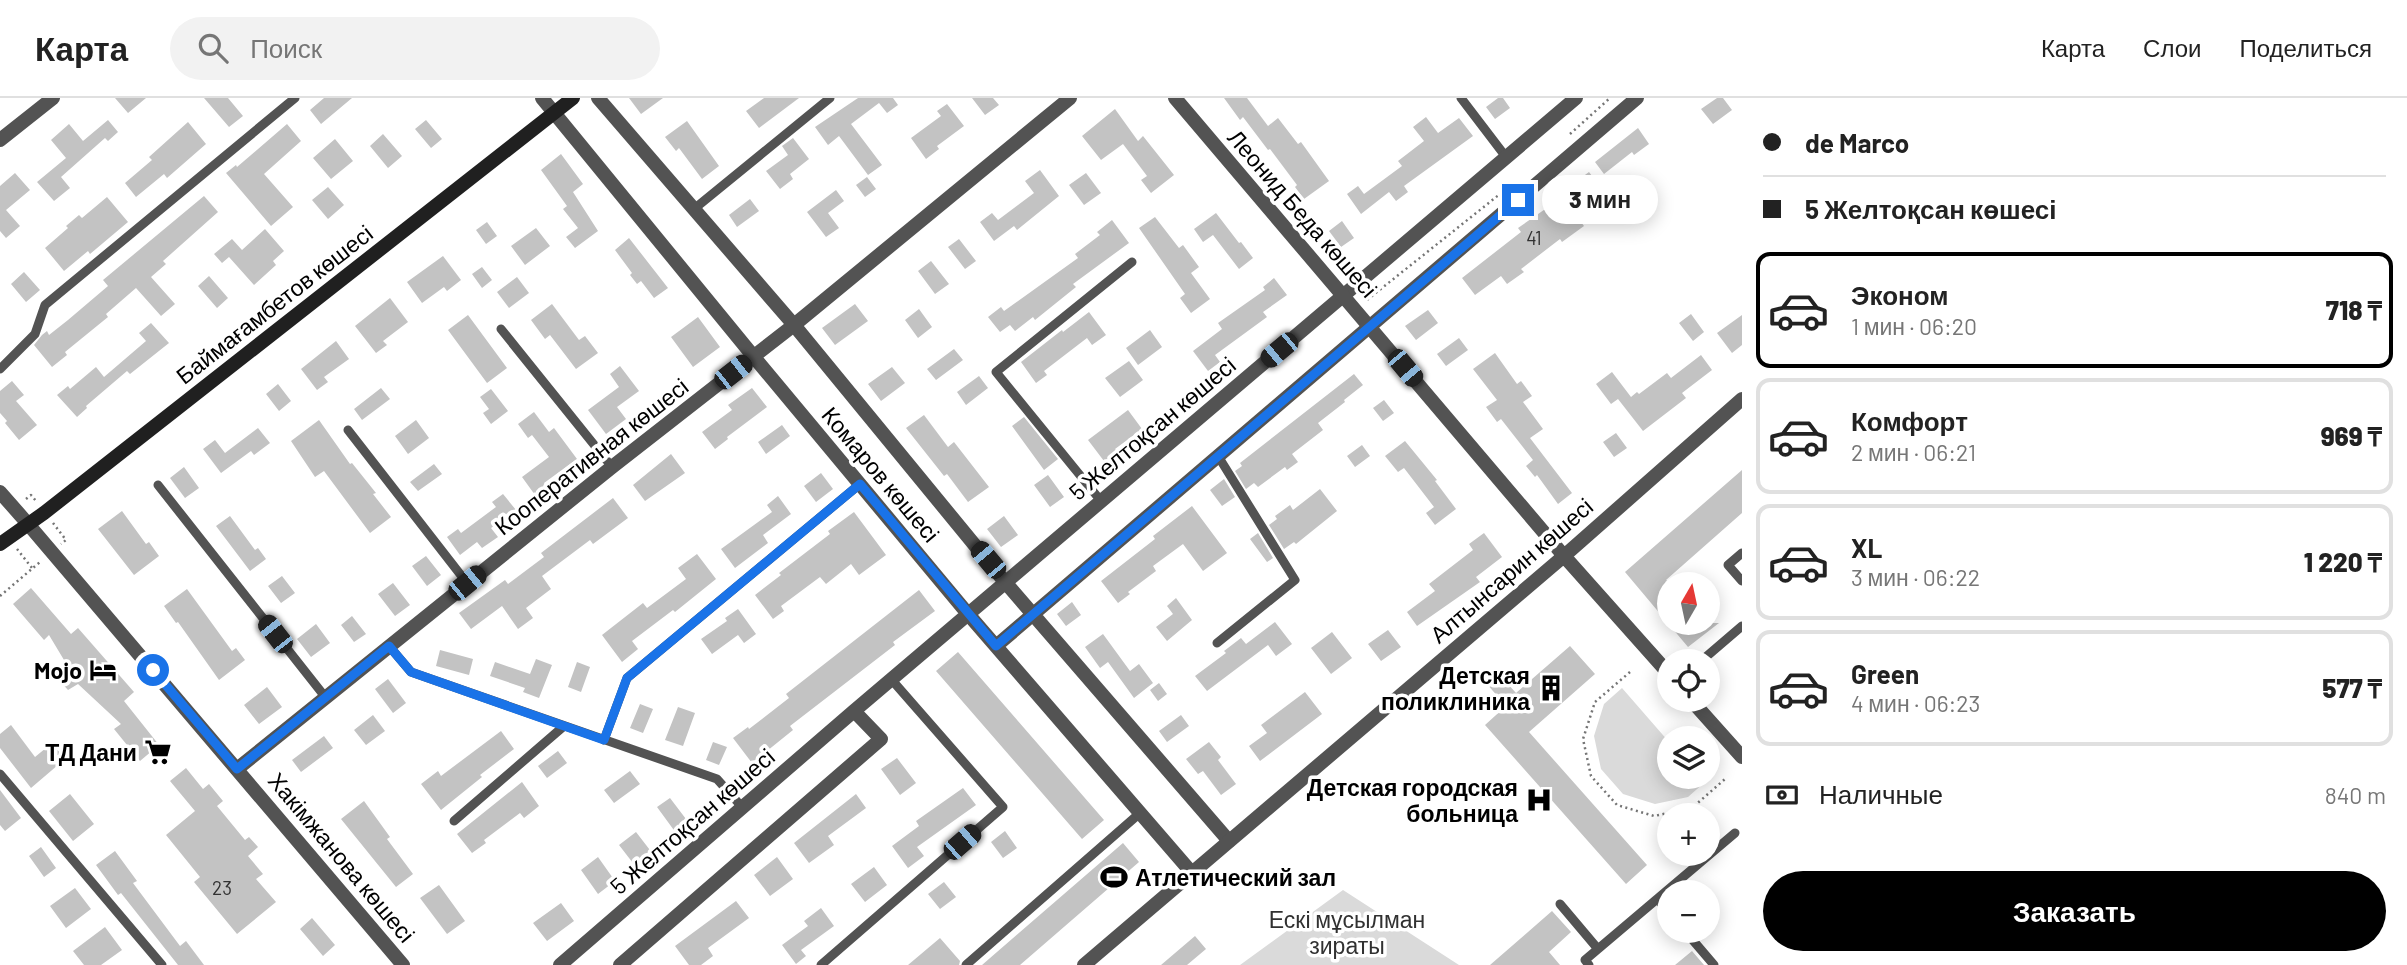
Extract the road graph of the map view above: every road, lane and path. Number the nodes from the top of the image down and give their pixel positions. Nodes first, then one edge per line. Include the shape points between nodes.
1 (53, 98) edge
2 (295, 98) edge
3 (542, 98) edge
4 (573, 98) edge
5 (598, 98) edge
6 (830, 98) edge
7 (1070, 98) edge
8 (1175, 98) edge
9 (1461, 98) edge
10 (1576, 98) edge
11 (1610, 98) edge
12 (1637, 98) edge
13 (555, 113) junction
14 (1570, 134) dead end
15 (0, 140) edge
16 (1506, 158) junction
17 (1519, 178) dead end
18 (694, 209) junction
19 (1132, 262) dead end
20 (1344, 295) junction
21 (1365, 302) dead end
22 (793, 325) junction
23 (1370, 326) junction
24 (501, 329) dead end
25 (754, 357) junction
26 (0, 369) edge
27 (1742, 399) edge
28 (348, 430) dead end
29 (1218, 456) junction
30 (612, 467) junction
31 (860, 484) junction
32 (158, 485) dead end
33 (0, 492) edge
34 (1101, 500) junction
35 (28, 524) junction
36 (0, 544) edge
37 (52, 552) junction
38 (1742, 553) edge
39 (1563, 556) junction
40 (1742, 581) edge
41 (1005, 582) junction
42 (467, 583) junction
43 (0, 596) edge
44 (968, 614) junction
45 (1033, 614) junction
46 (1742, 626) edge
47 (1217, 643) dead end
48 (389, 646) junction
49 (996, 646) junction
50 (1715, 649) edge
51 (1657, 661) edge
52 (1630, 672) dead end
53 (891, 680) junction
54 (326, 698) junction
55 (854, 710) junction
56 (1702, 712) edge
57 (564, 726) junction
58 (604, 740) junction
59 (1742, 757) edge
60 (237, 769) junction
61 (0, 774) edge
62 (1725, 779) dead end
63 (742, 807) junction
64 (1140, 813) junction
65 (454, 821) dead end
66 (1735, 833) dead end
67 (1229, 841) junction
68 (1192, 873) junction
69 (1679, 880) edge
70 (1657, 899) edge
71 (1560, 904) dead end
72 (1695, 943) edge
73 (1598, 948) junction
74 (162, 965) edge
75 (403, 965) edge
76 (560, 965) edge
77 (620, 965) edge
78 (821, 965) edge
79 (966, 965) edge
80 (1084, 965) edge
81 (1589, 965) edge
82 (1714, 965) edge

1 - 15 street
2 - 26 lane via 45,305 36,334
3 - 13 street, Комаров көшесі
4 - 13 main road, Баймағамбетов көшесі
5 - 18 street, Комаров көшесі
6 - 18 lane
7 - 22 street, Кооперативная көшесі
8 - 20 street, Леонид Беда көшесі
9 - 16 lane
10 - 16 street, 5 Желтоқсан көшесі
11 - 14 path
12 - 23 street
13 - 25 street, Комаров көшесі
13 - 35 main road, Баймағамбетов көшесі
16 - 20 street, 5 Желтоқсан көшесі
17 - 21 path
18 - 22 street, Комаров көшесі
19 - 34 lane via 996,372
20 - 23 street, Леонид Беда көшесі
20 - 34 street, 5 Желтоқсан көшесі
22 - 25 street, Кооперативная көшесі
22 - 41 street, Комаров көшесі
23 - 29 street
23 - 39 street, Леонид Беда көшесі
24 - 30 lane
25 - 30 street, Кооперативная көшесі
25 - 31 street, Комаров көшесі
27 - 39 street, Алтынсарин көшесі
28 - 42 lane
29 - 45 street
29 - 47 lane via 1295,580
30 - 42 street, Кооперативная көшесі
31 - 44 street, Комаров көшесі
31 - 58 lane via 627,678
32 - 54 lane
33 - 35 street, Хакімжанова көшесі
34 - 41 street, 5 Желтоқсан көшесі
35 - 36 main road, Баймағамбетов көшесі
35 - 37 street, Хакімжанова көшесі
37 - 43 path
37 - 60 street, Хакімжанова көшесі
38 - 40 lane via 1728,565
39 - 51 street, Леонид Беда көшесі
39 - 67 street, Алтынсарин көшесі
41 - 44 street, 5 Желтоқсан көшесі
41 - 45 street, Комаров көшесі
42 - 48 street, Кооперативная көшесі
44 - 49 street, Комаров көшесі
44 - 53 street, 5 Желтоқсан көшесі
45 - 49 street
45 - 67 street, Комаров көшесі
46 - 50 lane
48 - 54 street, Кооперативная көшесі
48 - 57 lane via 411,672
49 - 64 street, Комаров көшесі
52 - 62 path via 1595,702 1583,738 1591,776 1617,804 1654,816 1692,808
53 - 55 street, 5 Желтоқсан көшесі
53 - 78 lane via 1003,807
54 - 60 street, Кооперативная көшесі
55 - 63 street, 5 Желтоқсан көшесі
55 - 77 street via 881,739
56 - 59 street
57 - 58 lane
57 - 65 lane
58 - 63 lane via 717,779
60 - 75 street, Хакімжанова көшесі
61 - 74 lane
63 - 76 street, 5 Желтоқсан көшесі
64 - 68 street, Комаров көшесі
64 - 79 lane
66 - 69 lane
67 - 68 street, Алтынсарин көшесі
68 - 80 street, Алтынсарин көшесі
70 - 73 lane
71 - 73 lane
72 - 82 lane
73 - 81 lane via 1585,960

